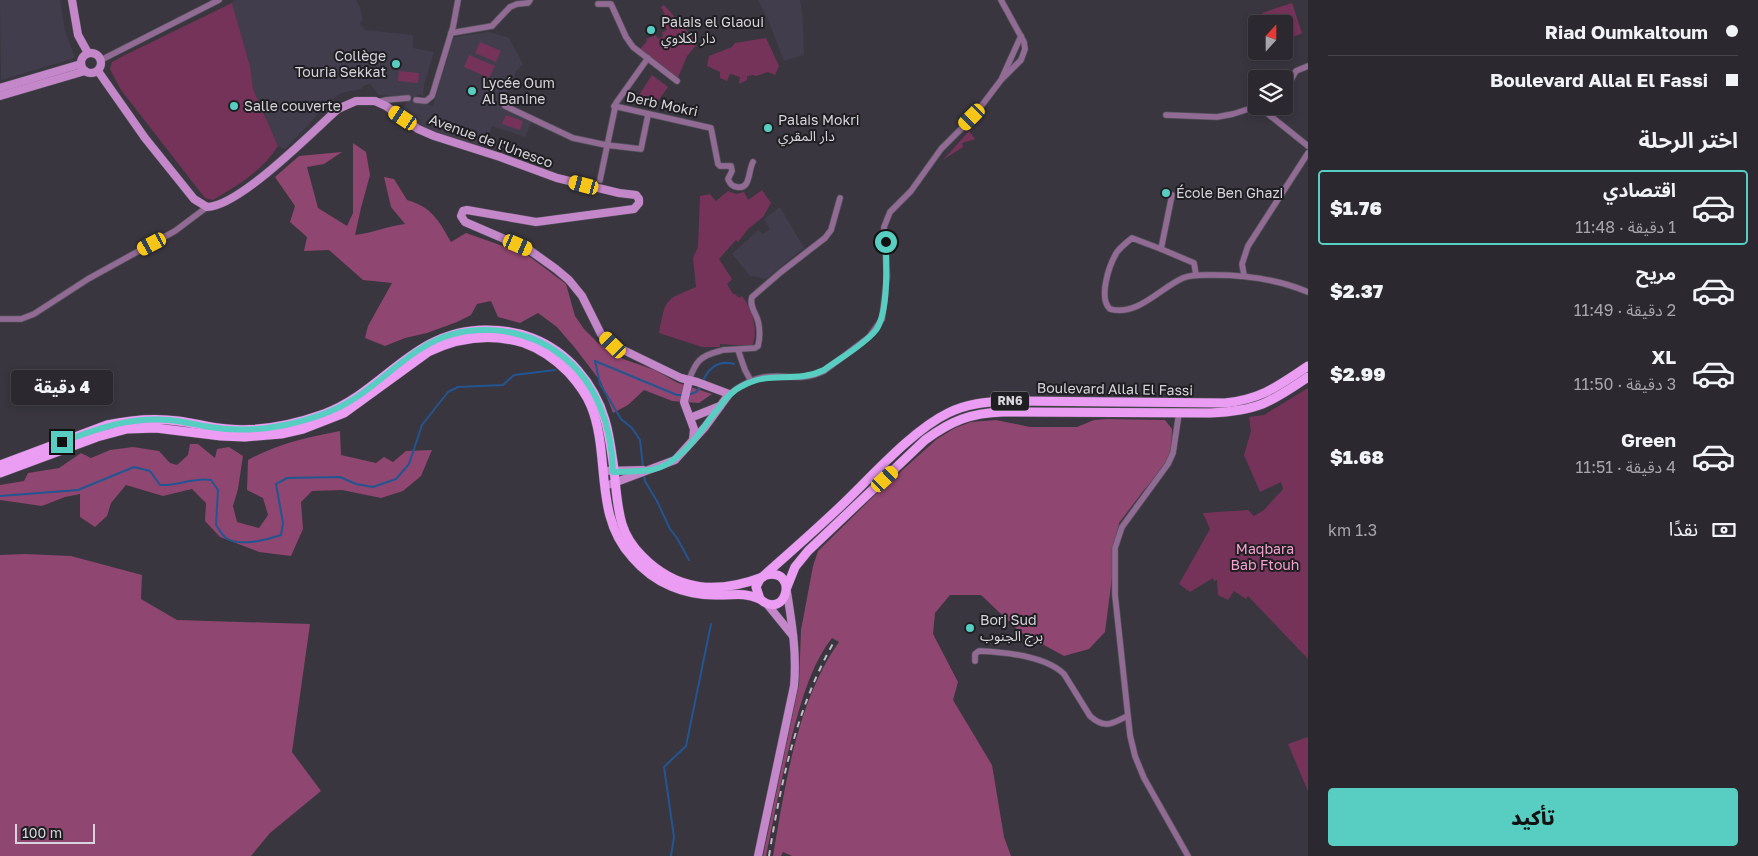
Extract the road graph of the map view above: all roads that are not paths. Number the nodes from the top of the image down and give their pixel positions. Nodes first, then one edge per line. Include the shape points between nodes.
1 (72, 0) edge
2 (218, 0) edge
3 (458, 0) edge
4 (530, 0) edge
5 (1001, 0) edge
6 (598, 4) dead end
7 (451, 33) junction
8 (1021, 36) junction
9 (88, 54) junction
10 (1012, 54) junction
11 (648, 58) junction
12 (1021, 58) junction
13 (101, 60) junction
14 (1308, 66) edge
15 (83, 68) junction
16 (98, 71) junction
17 (1293, 76) edge
18 (1001, 80) junction
19 (677, 81) dead end
20 (0, 88) edge
21 (0, 96) edge
22 (408, 98) dead end
23 (416, 100) dead end
24 (378, 102) junction
25 (505, 106) dead end
26 (614, 106) junction
27 (1248, 109) edge
28 (648, 115) junction
29 (1166, 115) dead end
30 (1269, 115) edge
31 (606, 145) junction
32 (1308, 146) edge
33 (1308, 153) edge
34 (753, 162) dead end
35 (599, 183) junction
36 (1172, 195) dead end
37 (840, 198) dead end
38 (207, 208) junction
39 (1161, 249) junction
40 (1196, 275) junction
41 (1244, 275) junction
42 (1308, 292) edge
43 (0, 319) edge
44 (454, 337) junction
45 (738, 350) junction
46 (1308, 366) edge
47 (1308, 377) edge
48 (751, 381) junction
49 (691, 383) junction
50 (377, 386) junction
51 (730, 394) junction
52 (720, 406) junction
53 (1179, 413) junction
54 (690, 418) junction
55 (693, 440) junction
56 (0, 465) edge
57 (653, 470) junction
58 (603, 471) junction
59 (613, 472) junction
60 (0, 473) edge
61 (614, 483) junction
62 (604, 486) junction
63 (764, 576) junction
64 (787, 590) junction
65 (764, 602) junction
66 (794, 637) junction
67 (975, 661) dead end
68 (1127, 716) junction
69 (758, 856) edge
70 (1188, 856) edge

1 - 9 main road via 78,35
2 - 13 street
3 - 7 street
4 - 7 street via 510,8 492,26
5 - 8 street
6 - 11 street via 612,5 626,37
7 - 23 street via 431,98 424,102
8 - 10 street
8 - 12 street via 1025,46
9 - 13 main road via 96,54
9 - 15 main road via 82,58
10 - 12 street via 1015,61
10 - 18 street
11 - 19 street
11 - 26 street
12 - 18 street
13 - 16 main road
14 - 17 street
15 - 16 main road via 92,73
15 - 20 main road
15 - 21 main road
16 - 38 main road via 145,138 194,198
18 - 48 street via 887,217 884,227 887,277 882,319 875,331 816,374
22 - 24 street
24 - 35 main road, Avenue de l'Unesco via 426,133 557,178
24 - 38 main road via 360,101 342,106 259,181
25 - 31 street via 573,138
26 - 28 street, Derb Mokri
26 - 31 street
27 - 29 street via 1217,117
28 - 31 street via 641,149
28 - 34 street, Derb Mokri via 711,128 718,164 731,166 728,179 734,187 746,184
30 - 32 street
31 - 35 street
33 - 41 street via 1248,246 1242,264
35 - 49 main road, Avenue de l'Unesco via 619,193 634,194 639,204 634,209 545,221 520,220 467,210 461,218 528,249 568,280 582,296 601,334 613,345
36 - 39 street
37 - 45 street via 831,230 825,238 752,297 760,331 759,343 755,348
38 - 43 street via 39,312 21,319
39 - 40 street via 1194,263
39 - 40 street via 1132,238 1118,251 1104,291 1104,300 1110,309 1126,310 1183,278
40 - 41 street
41 - 42 street
44 - 50 main road, Boulevard Allal El Fassi / RN6 via 423,347
44 - 58 main road, Boulevard Allal El Fassi / RN6 via 512,340 559,362 584,391 591,406 598,425
44 - 59 main road, Boulevard Allal El Fassi / RN6 via 480,330 513,332 543,343 569,361 595,394 606,421
45 - 48 street
45 - 49 street via 707,354 697,362
46 - 63 main road, Boulevard Allal El Fassi / RN6 via 1263,395 1232,403 997,401 957,409 918,432
47 - 53 main road, Boulevard Allal El Fassi / RN6 via 1279,397 1254,408
48 - 51 street
49 - 51 main road, Avenue de l'Unesco
49 - 54 main road via 684,402
50 - 56 main road, Boulevard Allal El Fassi / RN6 via 340,407 283,426 250,430 169,420 120,422
50 - 60 main road, Boulevard Allal El Fassi / RN6 via 344,413 303,429 245,437 156,428 127,429
51 - 52 main road
52 - 54 main road
52 - 55 main road
53 - 64 main road, Boulevard Allal El Fassi / RN6 via 1004,412 972,415 954,422 924,440 808,551 796,567
53 - 68 street via 1173,453 1168,464 1122,527 1115,548 1115,595
54 - 55 main road
55 - 57 main road via 674,460
57 - 59 main road
57 - 61 main road
58 - 59 main road
58 - 62 main road, Boulevard Allal El Fassi / RN6
59 - 61 main road, Boulevard Allal El Fassi / RN6
61 - 62 main road
61 - 63 main road, Boulevard Allal El Fassi / RN6 via 627,537 647,562 666,576 695,586 720,588
62 - 65 main road, Boulevard Allal El Fassi / RN6 via 614,529 632,558 652,576 683,591 705,595 745,594
63 - 64 main road via 779,576
63 - 65 main road via 756,587
64 - 65 main road via 780,602
64 - 66 main road
65 - 66 main road
66 - 69 main road via 794,686
67 - 68 street via 975,654 979,651 1013,654 1046,663 1064,674 1090,716 1100,724 1110,724
68 - 70 street via 1135,756 1144,778

